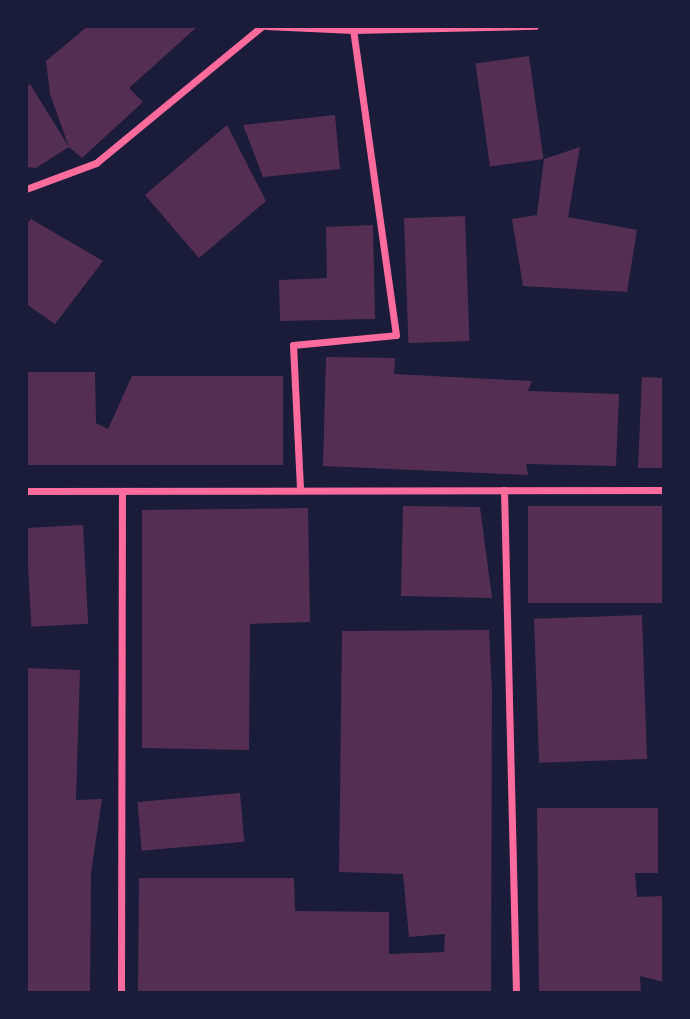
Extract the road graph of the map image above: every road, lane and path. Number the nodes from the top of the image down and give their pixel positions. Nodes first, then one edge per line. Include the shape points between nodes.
1 (264, 26) edge
2 (535, 26) edge
3 (503, 27) edge
4 (353, 30) junction
5 (26, 189) edge
6 (300, 488) junction
7 (505, 490) junction
8 (664, 490) edge
9 (26, 491) edge
10 (122, 493) junction
11 (121, 993) edge
12 (516, 993) edge

1 - 4 street
1 - 5 street via 96,163
2 - 3 street
3 - 4 street
4 - 6 street via 396,335 293,345
6 - 7 street
6 - 10 street
7 - 8 street
7 - 12 street
9 - 10 street
10 - 11 street

